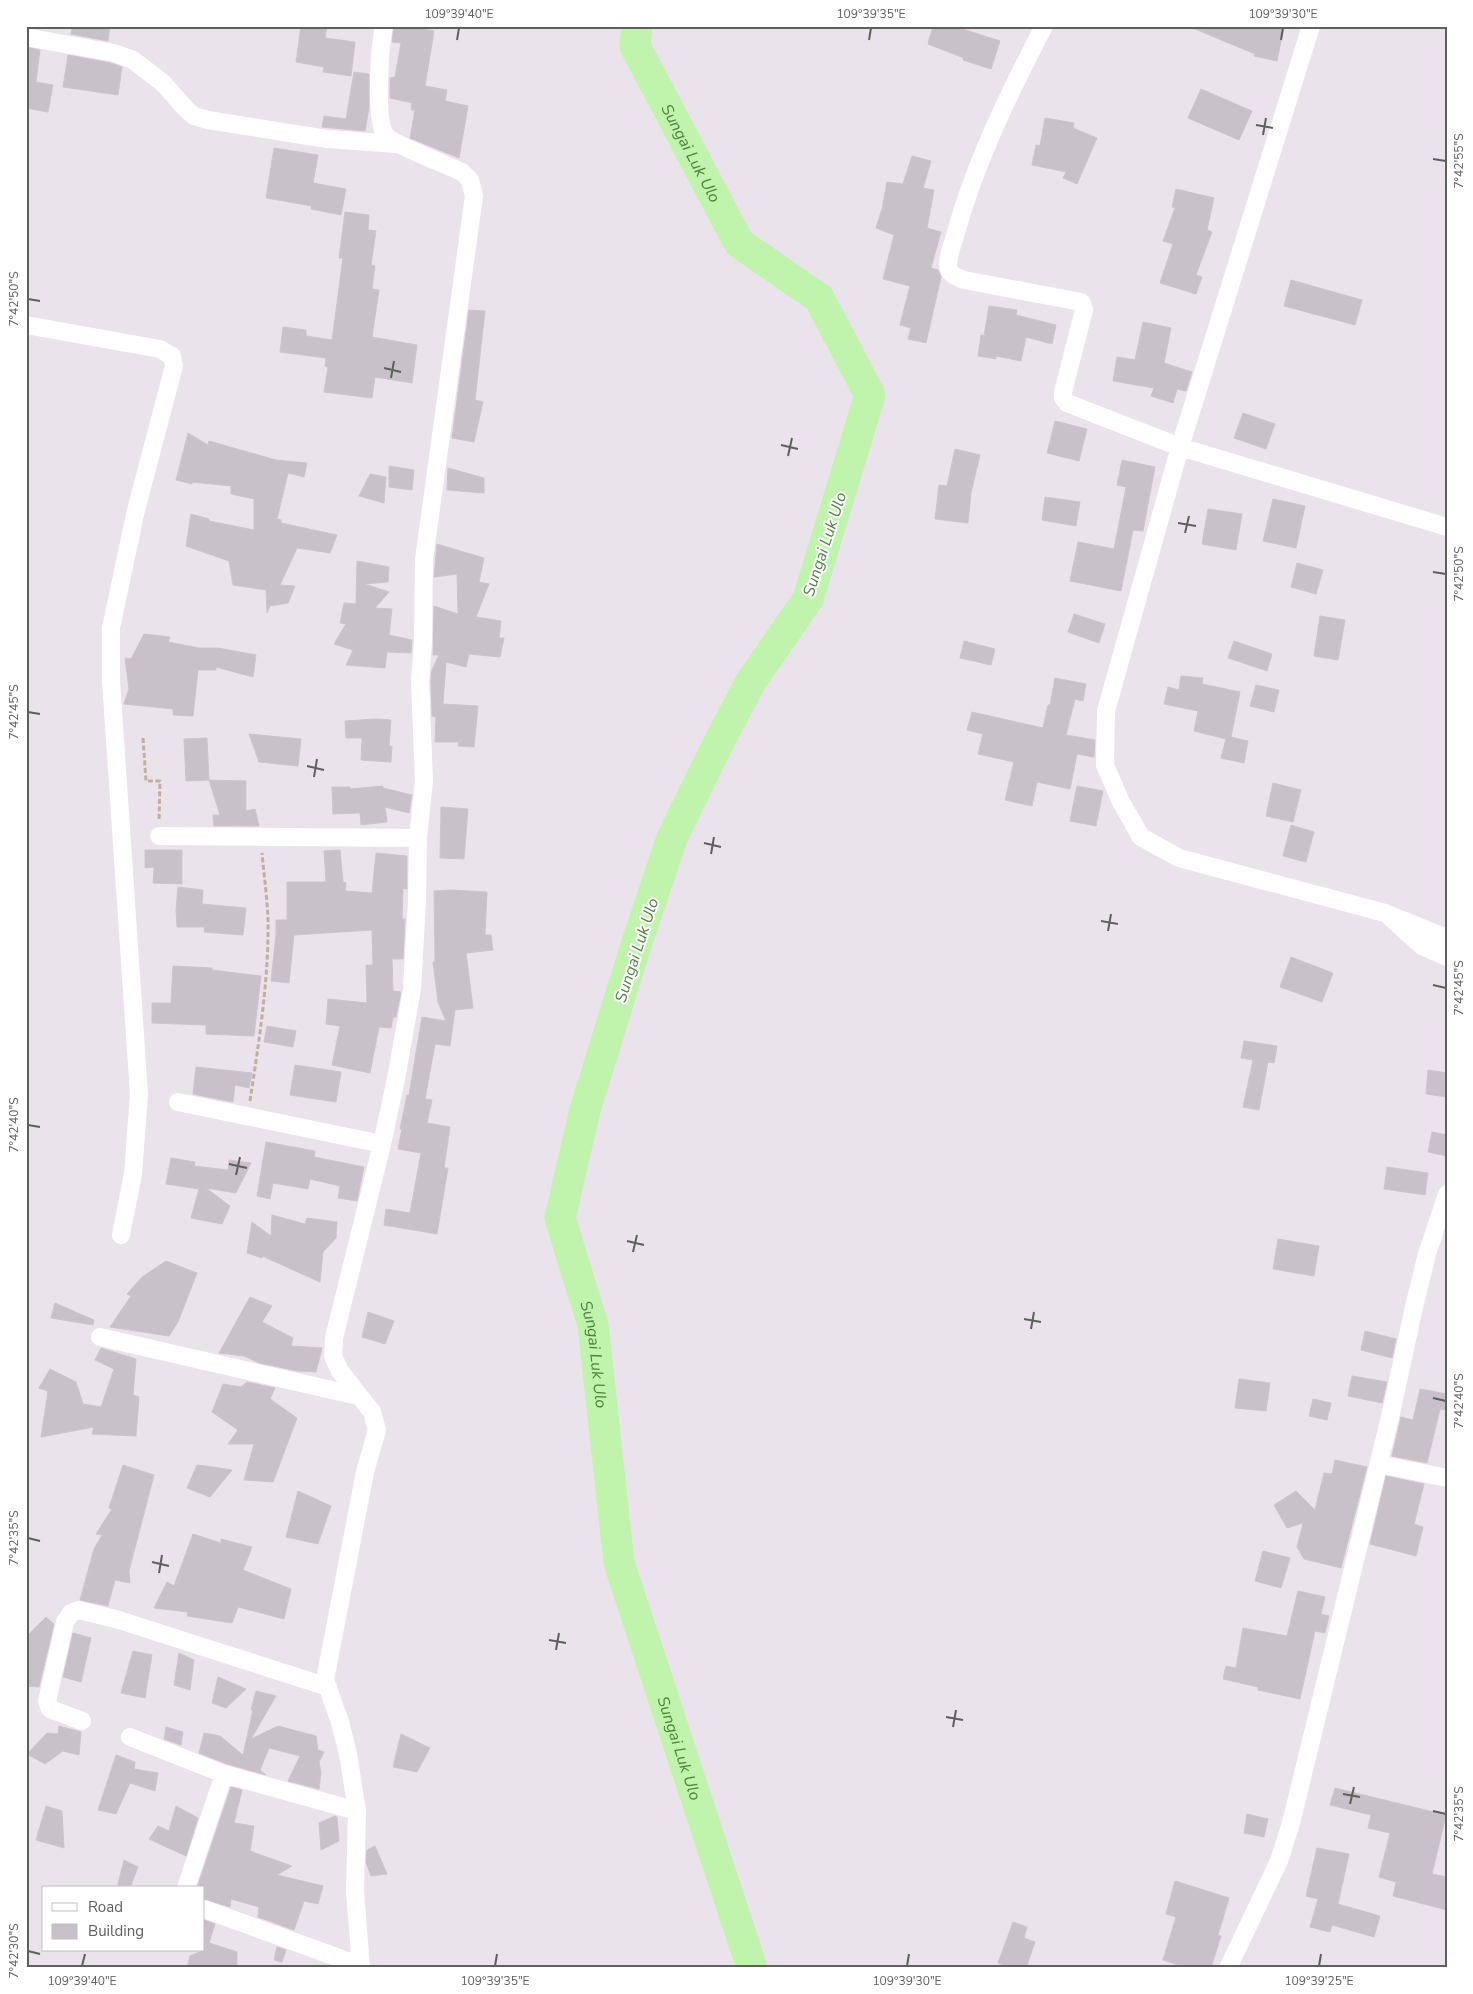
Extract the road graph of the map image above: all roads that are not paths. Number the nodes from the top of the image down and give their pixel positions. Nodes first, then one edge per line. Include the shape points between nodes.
1 (384, 26) edge
2 (1044, 26) edge
3 (1312, 26) edge
4 (31, 38) dead end
5 (397, 144) junction
6 (26, 325) edge
7 (1180, 447) junction
8 (1447, 527) edge
9 (159, 836) road end
10 (418, 838) junction
11 (1385, 912) junction
12 (1447, 938) edge
13 (1447, 957) edge
14 (178, 1102) dead end
15 (382, 1144) junction
16 (1447, 1194) edge
17 (121, 1235) dead end
18 (100, 1337) dead end
19 (358, 1396) junction
20 (1379, 1464) junction
21 (1447, 1478) edge
22 (328, 1687) junction
23 (82, 1721) dead end
24 (130, 1737) dead end
25 (224, 1774) junction
26 (357, 1811) junction
27 (187, 1886) edge
28 (205, 1909) edge
29 (361, 1967) edge
30 (1228, 1968) edge

1 - 5 street via 379,108 386,136
2 - 7 street via 1008,95 964,200 948,258 949,270 964,280 1084,304 1064,398 1067,402
3 - 7 street
4 - 5 street via 114,53 133,60 163,83 194,116 327,139
5 - 10 street via 462,172 470,180 474,196 424,559 420,683 424,782
6 - 17 street via 160,349 172,356 174,366 136,510 111,628 111,681 139,1094 133,1174
7 - 8 street
7 - 11 street via 1106,711 1105,765 1113,784 1141,837 1179,858
9 - 10 street
10 - 15 street via 412,989
11 - 12 street
11 - 13 street via 1422,946
14 - 15 street
15 - 19 street via 334,1338 334,1356 340,1371
16 - 20 street via 1425,1263
18 - 19 street
19 - 22 street via 372,1412 377,1430 365,1472 326,1671
20 - 21 street
20 - 30 street via 1291,1823 1279,1861
22 - 23 street via 79,1610 71,1613 64,1622 48,1706
22 - 26 street via 348,1754
24 - 25 street
25 - 26 street
25 - 27 street
26 - 29 street via 355,1891
28 - 29 street

